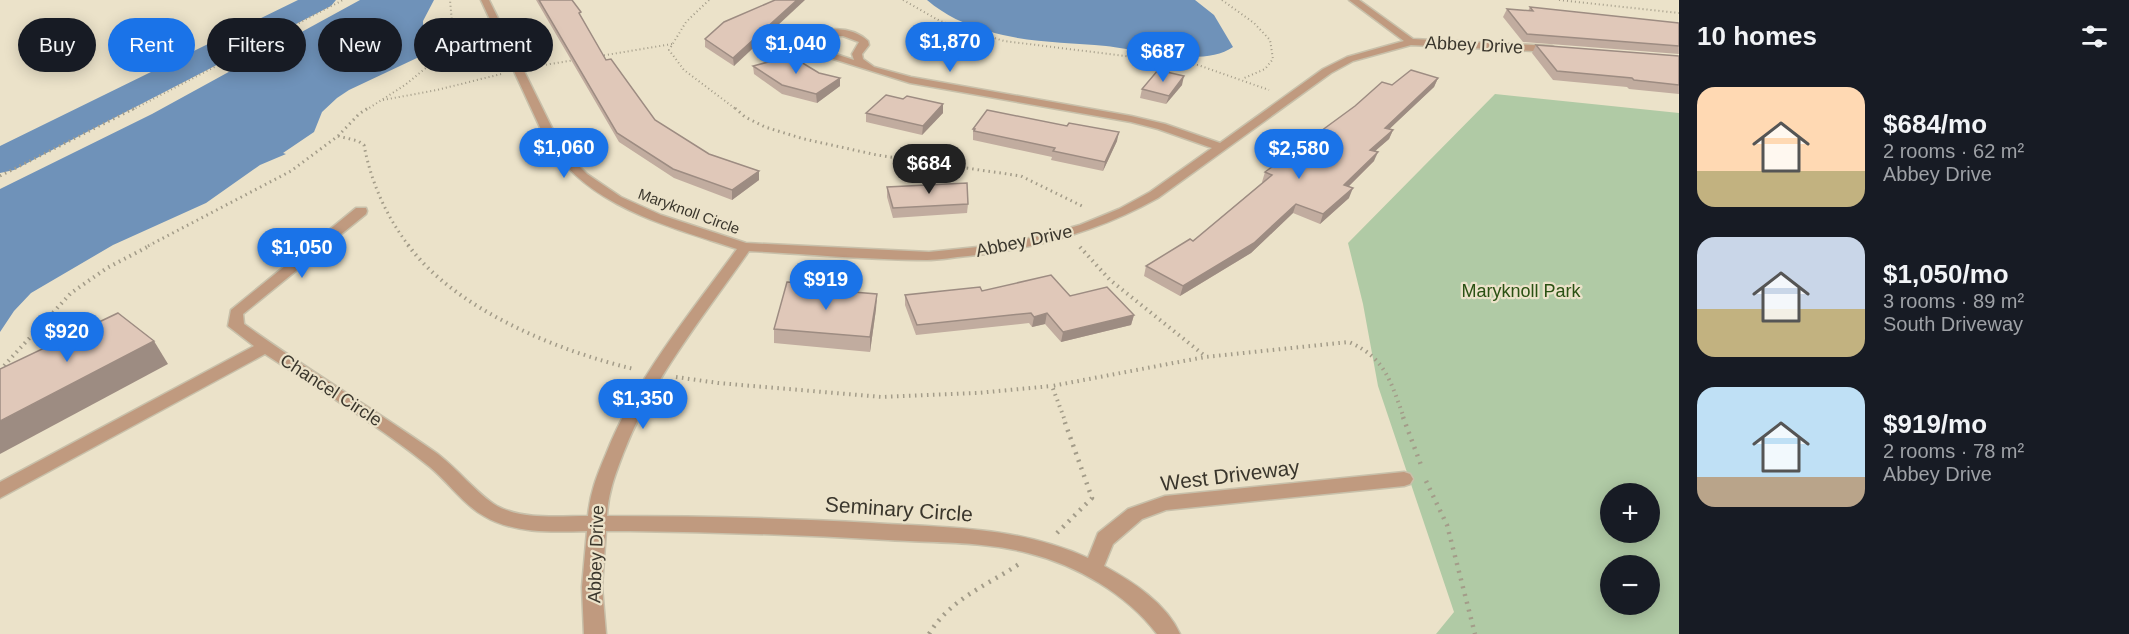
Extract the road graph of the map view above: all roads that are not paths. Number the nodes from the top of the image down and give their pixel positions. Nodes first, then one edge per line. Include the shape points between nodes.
1 (485, 0) edge
2 (1353, 0) edge
3 (1411, 42) junction
4 (1567, 50) edge
5 (870, 69) junction
6 (1221, 147) junction
7 (361, 211) dead end
8 (745, 247) junction
9 (265, 347) junction
10 (1404, 479) dead end
11 (0, 491) edge
12 (596, 523) junction
13 (1093, 570) junction
14 (595, 634) edge
15 (1168, 634) edge

1 - 8 street, Maryknoll Circle via 550,136 561,155 583,177 617,200 656,218
2 - 3 street
3 - 4 street, Abbey Drive
3 - 6 street, Abbey Drive via 1340,63
5 - 5 street via 859,60 857,54 864,45 855,36 822,34 809,43 814,50
5 - 6 street via 1131,119
6 - 8 street, Abbey Drive via 1154,195 1107,219 998,249 929,256
7 - 9 street via 236,314 236,326
8 - 12 street, Abbey Drive via 647,385 627,422 598,494
9 - 11 street, Chancel Circle
9 - 12 street, Chancel Circle via 369,414 437,464 490,511 544,524
10 - 13 street, West Driveway via 1165,503 1135,514 1105,539
12 - 13 street, Seminary Circle via 760,524 986,538 1061,555
12 - 14 street, Abbey Drive via 592,587
13 - 15 street, Seminary Circle via 1128,592 1163,624

